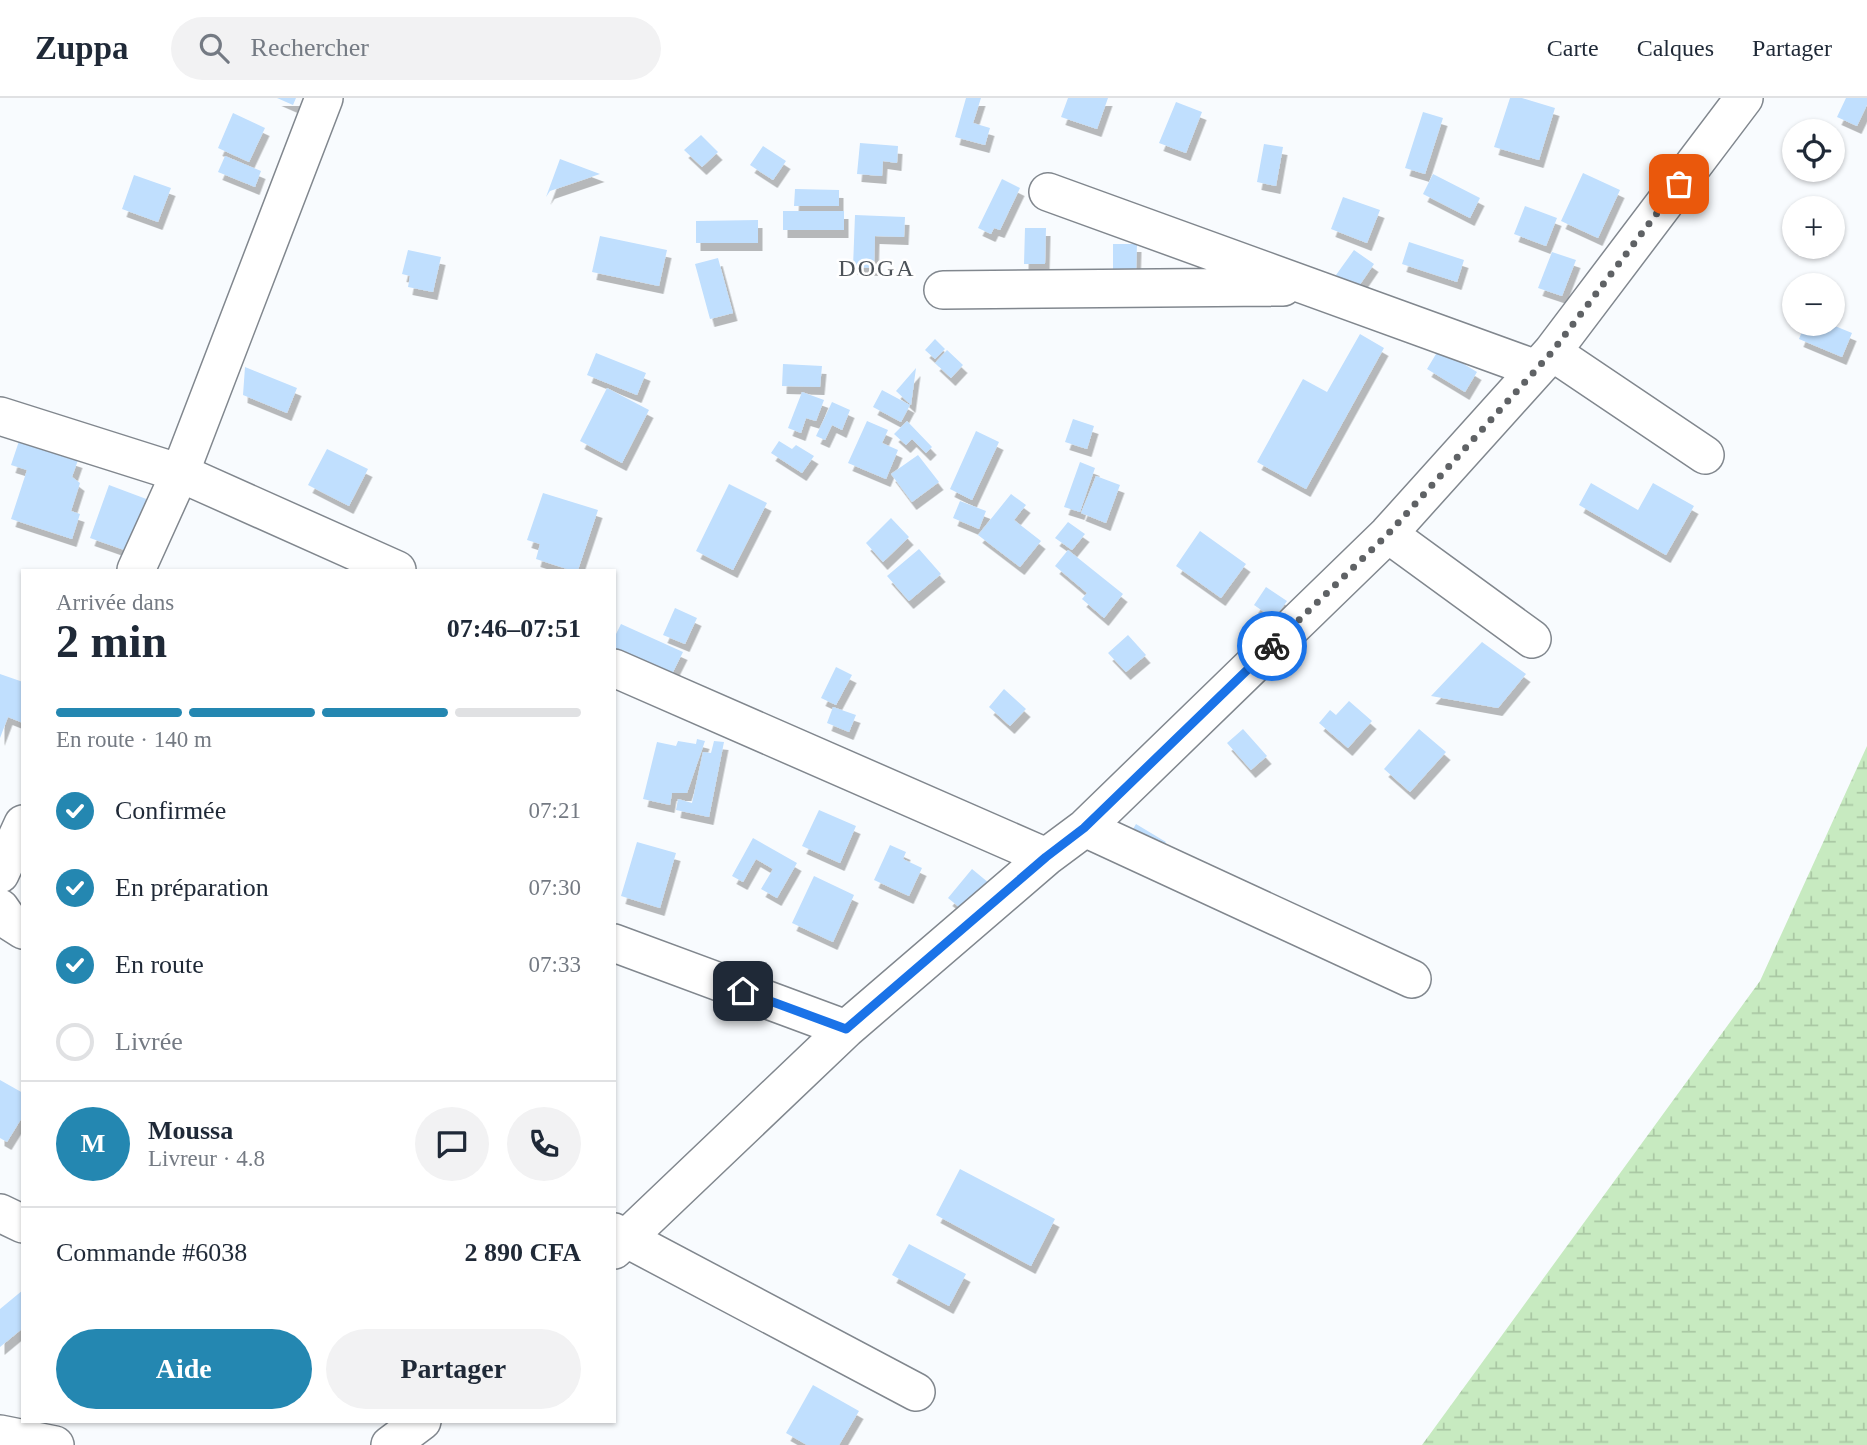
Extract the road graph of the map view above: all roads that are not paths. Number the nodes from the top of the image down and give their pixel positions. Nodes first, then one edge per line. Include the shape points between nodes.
1 (324, 98) edge
2 (1744, 98) edge
3 (1048, 192) dead end
4 (1308, 286) junction
5 (943, 290) dead end
6 (1544, 360) junction
7 (0, 416) edge
8 (1705, 455) dead end
9 (180, 473) junction
10 (1388, 534) junction
11 (136, 569) edge
12 (395, 569) edge
13 (1532, 639) dead end
14 (616, 669) edge
15 (21, 828) edge
16 (1084, 828) junction
17 (1046, 857) junction
18 (0, 874) edge
19 (0, 908) edge
20 (21, 929) edge
21 (616, 944) edge
22 (1412, 979) dead end
23 (846, 1029) junction
24 (0, 1213) edge
25 (21, 1223) edge
26 (619, 1240) edge
27 (916, 1392) dead end
28 (419, 1423) edge
29 (0, 1434) edge
30 (55, 1445) edge
31 (390, 1445) edge

1 - 9 street
2 - 6 street
3 - 4 street
4 - 5 street
4 - 6 street
6 - 8 street
6 - 10 street
7 - 9 street
9 - 11 street
9 - 12 street
10 - 13 street
10 - 16 street
14 - 17 street
15 - 18 street
16 - 17 street
16 - 22 street
17 - 23 street
19 - 20 street
21 - 23 street
23 - 26 street
24 - 25 street
26 - 27 street
28 - 31 street
29 - 30 street

